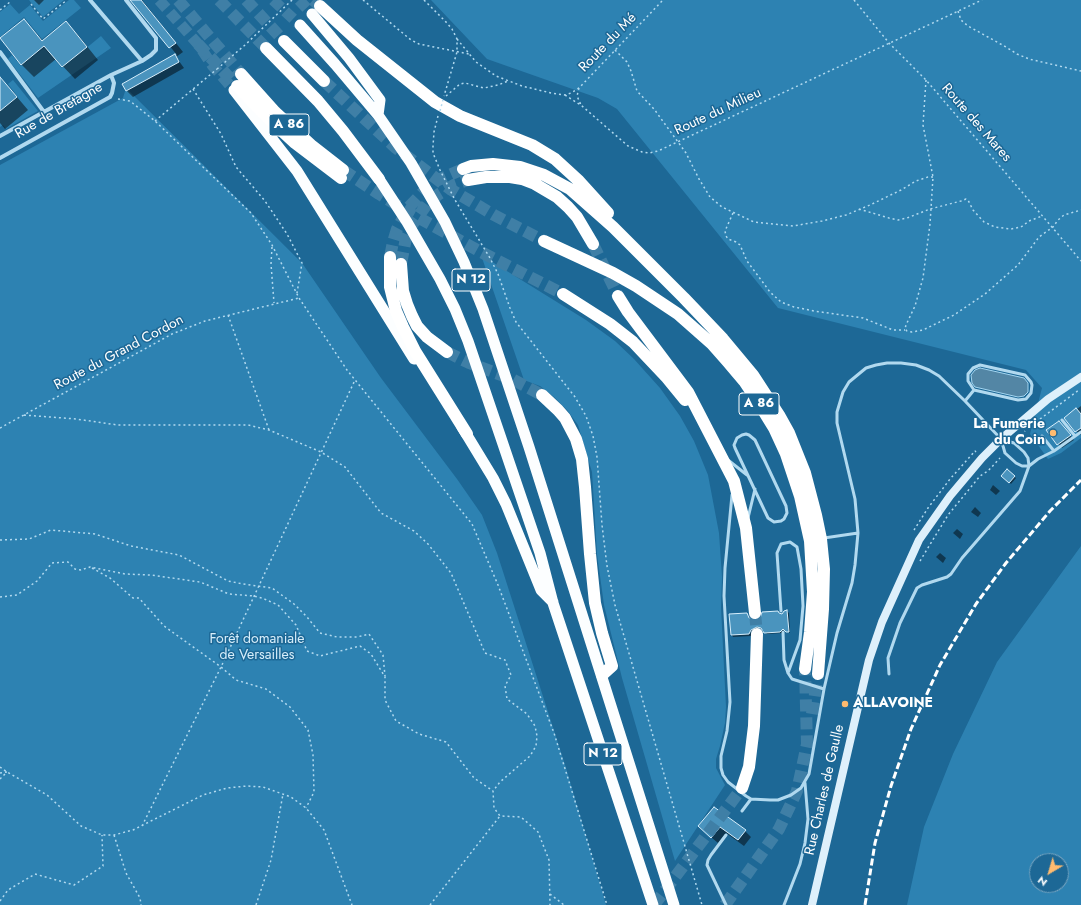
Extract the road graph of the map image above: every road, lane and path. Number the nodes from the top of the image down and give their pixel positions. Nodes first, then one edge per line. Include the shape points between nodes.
1 (67, 0) edge
2 (90, 0) edge
3 (126, 0) edge
4 (292, 0) edge
5 (363, 0) edge
6 (424, 0) edge
7 (663, 0) edge
8 (854, 0) edge
9 (982, 0) edge
10 (10, 2) dead end
11 (31, 4) dead end
12 (0, 10) edge
13 (316, 10) joint
14 (958, 11) junction
15 (300, 24) tunnel mouth
16 (457, 39) junction
17 (284, 41) tunnel mouth
18 (889, 43) junction
19 (266, 48) tunnel mouth
20 (615, 50) junction
21 (0, 52) edge
22 (457, 52) junction
23 (469, 54) junction
24 (142, 61) junction
25 (1081, 71) edge
26 (111, 74) junction
27 (241, 74) tunnel mouth
28 (926, 80) junction
29 (324, 81) tunnel mouth
30 (508, 81) junction
31 (235, 88) joint
32 (579, 88) junction
33 (193, 89) junction
34 (565, 95) junction
35 (110, 97) junction
36 (443, 100) junction
37 (582, 106) junction
38 (44, 112) junction
39 (378, 115) junction
40 (155, 120) junction
41 (0, 136) edge
42 (679, 142) junction
43 (433, 146) dead end
44 (0, 158) edge
45 (933, 177) junction
46 (379, 179) joint
47 (859, 209) junction
48 (930, 209) junction
49 (1081, 210) edge
50 (733, 213) junction
51 (1043, 215) junction
52 (1053, 227) junction
53 (544, 241) tunnel mouth
54 (594, 244) tunnel mouth
55 (272, 245) junction
56 (390, 257) tunnel mouth
57 (1081, 261) edge
58 (401, 264) tunnel mouth
59 (297, 293) junction
60 (563, 294) tunnel mouth
61 (618, 296) tunnel mouth
62 (299, 298) junction
63 (684, 298) junction
64 (274, 304) junction
65 (228, 315) junction
66 (906, 330) junction
67 (447, 352) tunnel mouth
68 (1081, 377) edge
69 (355, 380) junction
70 (1081, 388) edge
71 (974, 390) junction
72 (542, 395) tunnel mouth
73 (966, 401) junction
74 (24, 415) junction
75 (1062, 420) dead end
76 (1036, 422) dead end
77 (0, 428) edge
78 (269, 430) junction
79 (1081, 432) edge
80 (467, 434) junction
81 (1042, 436) dead end
82 (1075, 436) junction
83 (1001, 439) junction
84 (718, 449) junction
85 (1054, 451) junction
86 (321, 452) junction
87 (1029, 466) junction
88 (749, 477) junction
89 (734, 481) junction
90 (755, 489) junction
91 (746, 528) junction
92 (858, 533) junction
93 (821, 539) junction
94 (0, 540) edge
95 (90, 568) junction
96 (258, 586) junction
97 (254, 596) junction
98 (1, 597) edge
99 (553, 603) junction
100 (781, 611) dead end
101 (755, 613) tunnel mouth
102 (783, 632) dead end
103 (757, 634) tunnel mouth
104 (221, 666) junction
105 (806, 669) tunnel mouth
106 (788, 673) junction
107 (818, 674) tunnel mouth
108 (889, 674) dead end
109 (602, 675) junction
110 (385, 677) junction
111 (824, 689) junction
112 (0, 767) edge
113 (7, 772) junction
114 (0, 773) edge
115 (0, 779) edge
116 (805, 783) junction
117 (742, 788) tunnel mouth
118 (493, 791) junction
119 (283, 794) junction
120 (751, 798) junction
121 (306, 808) junction
122 (742, 811) dead end
123 (500, 816) junction
124 (142, 826) junction
125 (102, 835) junction
126 (114, 835) junction
127 (726, 835) dead end
128 (550, 894) junction
129 (0, 901) edge
130 (141, 905) edge
131 (256, 905) edge
132 (352, 905) edge
133 (430, 905) edge
134 (550, 905) edge
135 (564, 905) edge
136 (607, 905) edge
137 (653, 905) edge
138 (674, 905) edge
139 (726, 905) edge
140 (784, 905) edge
141 (812, 905) edge

1 - 11 path via 43,19
2 - 24 street
3 - 24 street, Rue de Bretagne via 156,38 156,50
4 - 33 path, bridge
5 - 22 path via 411,40
6 - 16 path via 447,23
7 - 20 path, Route du Mé
8 - 18 path, Route des Mares
9 - 14 path, Route du Milieu
10 - 12 path
13 - 39 highway via 380,100
13 - 63 highway via 434,102 460,116 532,145 555,159 584,187
14 - 18 path, Route du Milieu
14 - 25 path via 968,26 1017,54
15 - 39 highway, N 12
16 - 22 path
16 - 23 path
17 - 29 highway
18 - 28 path, Route des Mares
18 - 42 path, Route du Milieu
19 - 46 highway, N 12 via 318,101
20 - 32 path, Route du Mé
20 - 42 path via 627,62 637,91
21 - 38 street
22 - 23 path
22 - 36 path
23 - 30 path via 483,68
24 - 26 street, Rue de Bretagne
26 - 35 street, Rue de Bretagne via 114,83
26 - 38 street, Rue de Bretagne
27 - 31 highway, A 86 via 275,112 342,174 295,143
28 - 45 path via 923,126
28 - 51 path, Route des Mares
30 - 34 path
30 - 36 path via 484,88 460,84
31 - 80 highway via 297,171 413,358
32 - 34 path, Route du Mé
32 - 37 path via 578,99
33 - 40 path
33 - 59 path via 221,134 236,167 265,200 302,263
34 - 37 path, Route du Milieu
35 - 40 path via 130,101
35 - 44 street, Rue de Bretagne
36 - 43 path, bridge
37 - 42 path, Route du Milieu via 619,139 636,150 658,151
38 - 41 street, Rue de Bretagne
39 - 109 highway, N 12 via 412,163 445,222 483,309
40 - 55 path via 251,213
42 - 50 path via 710,197
45 - 47 path via 916,181 870,206
45 - 48 path
46 - 99 highway, N 12 via 411,228 455,309 538,546
47 - 48 path via 898,220
47 - 50 path via 846,215 794,226 754,222
48 - 51 path via 966,199 984,222 995,227 1011,229 1016,229 1029,220
48 - 66 path via 923,278
49 - 52 path via 1064,215
50 - 66 path via 725,231 726,236 740,245 746,261 781,302 814,312 862,318 893,330
51 - 52 path, Route des Mares
52 - 57 path, Route des Mares
52 - 66 path via 1039,237 1018,265 985,294 954,315 922,330
53 - 105 highway, A 86 via 613,273 678,314 728,361 774,428 800,496 810,541 813,592
54 - 63 highway via 568,206 545,189 522,179 466,174 471,166 520,166 557,181 595,210
55 - 59 path
55 - 64 path
56 - 80 highway via 390,287 403,328
58 - 67 highway via 403,291 417,326
59 - 62 path
60 - 84 highway via 633,342 684,399
61 - 84 highway via 685,387
62 - 64 path, Route du Grand Cordon
62 - 69 path
63 - 93 highway via 740,358 779,415 805,473
64 - 65 path, Route du Grand Cordon
65 - 74 path, Route du Grand Cordon via 172,334
65 - 78 path
68 - 83 main road, Rue Charles de Gaulle via 1048,399
69 - 86 path
69 - 136 path via 472,524 554,733
70 - 76 path
71 - 71 lane via 1018,400 1026,399 1031,393 1032,386 1030,379 1025,376 980,365 968,374 968,381
71 - 73 lane
72 - 109 highway via 565,418 576,439 582,459 595,603 612,666
73 - 83 lane
73 - 92 lane via 940,376 929,370 901,363 866,368 849,382 839,402 837,423 855,500
74 - 77 path, Route du Grand Cordon
74 - 78 path via 118,425 248,425
75 - 82 lane
78 - 86 path
79 - 82 lane
80 - 99 highway via 506,504 541,590
81 - 85 lane
82 - 85 lane
83 - 87 lane via 1014,443 1024,452
83 - 87 lane via 1005,453 1016,463
83 - 141 main road, Rue Charles de Gaulle via 950,496 920,540 882,622 869,660
84 - 88 lane
84 - 89 highway
85 - 87 lane
86 - 96 path
86 - 118 path via 345,467 381,513 414,531 428,544 451,573 485,653 504,660 511,675 504,686 507,698 527,714 535,726 537,736 536,746 530,756
87 - 108 lane via 1020,491 951,574 917,588 900,623 888,658
88 - 90 lane
88 - 90 lane via 734,445 737,438 742,435 749,435 754,440 771,473 787,509 784,519 774,522 768,518
89 - 91 highway
89 - 120 lane via 724,596 730,702 721,768 728,782
90 - 91 lane
91 - 101 highway
92 - 93 lane
92 - 111 lane via 856,565
93 - 107 highway via 824,592
94 - 96 path via 29,539 51,530 94,534 131,546 179,556 228,580
95 - 97 path via 200,582 229,594
95 - 98 path via 81,570 75,569 68,562 52,563 37,581 22,591
95 - 104 path via 110,578 133,598 139,598 164,626
96 - 97 path
96 - 110 path via 272,588 288,600 320,633 337,637 369,634 383,654
97 - 104 path
97 - 110 path via 278,605 296,625 307,651 320,656 360,646 371,654
99 - 137 highway, N 12
100 - 106 lane via 777,553 781,544 790,542 797,547 803,606 800,640
102 - 106 lane via 784,660
103 - 117 highway via 754,726 749,767
104 - 121 path via 236,680 266,689 290,707 308,730 313,755 314,792
104 - 124 path
106 - 111 lane via 792,679
109 - 138 highway, N 12
110 - 118 path via 385,700 396,721 419,734 446,742 474,778
111 - 116 lane via 811,768
112 - 113 path
113 - 114 path
113 - 115 path
113 - 125 path via 47,795 82,826
116 - 120 lane via 786,798
116 - 140 lane via 808,819 805,843 800,864
118 - 123 path via 494,808
119 - 121 path
119 - 124 path via 264,787 227,788 203,795
119 - 131 path via 271,860
120 - 122 lane
121 - 132 path via 324,830
123 - 128 path via 521,816 538,832 549,860
123 - 133 path
124 - 126 path
125 - 126 path
125 - 129 path via 103,866 74,885 35,874 8,890
126 - 130 path via 126,873 140,898
127 - 139 lane via 710,855 707,865
128 - 134 path
128 - 135 path

